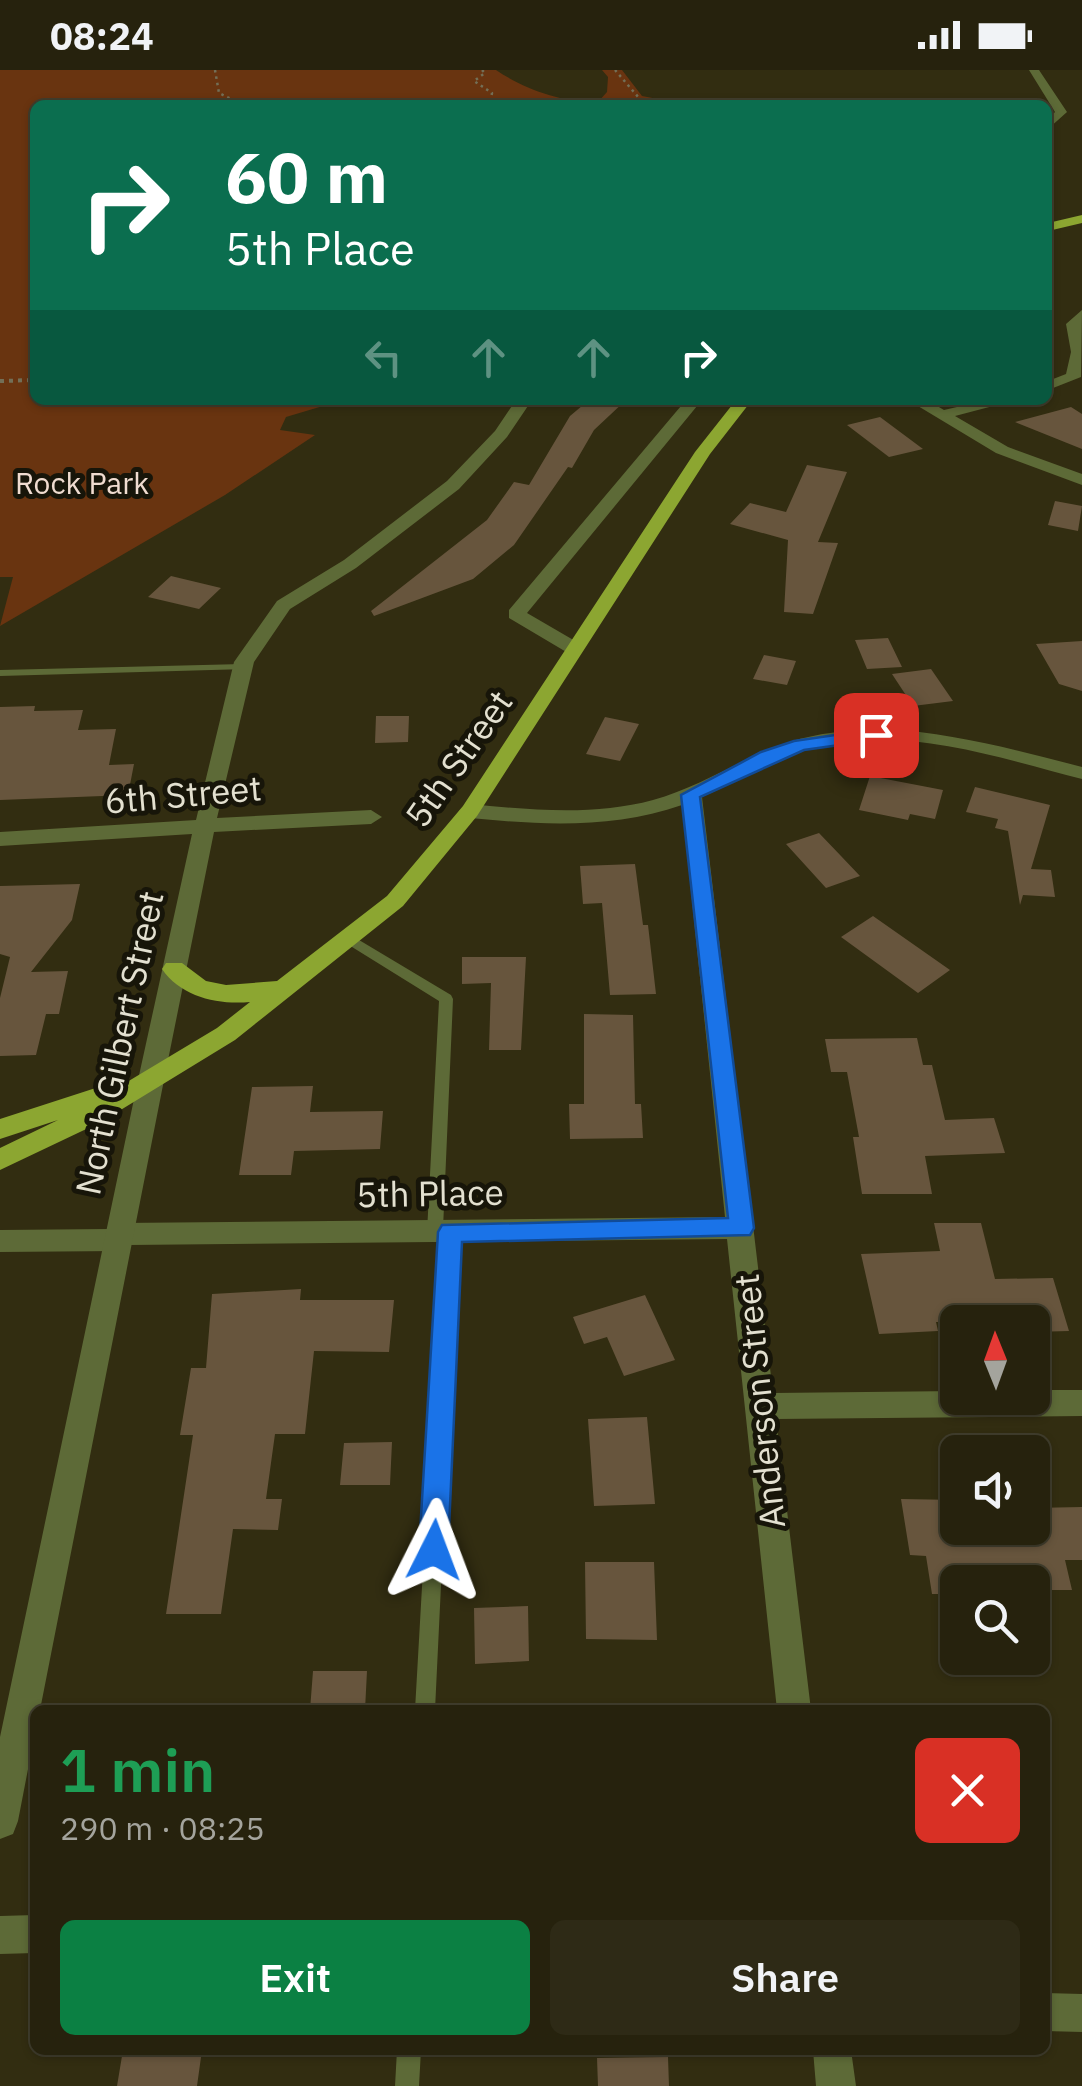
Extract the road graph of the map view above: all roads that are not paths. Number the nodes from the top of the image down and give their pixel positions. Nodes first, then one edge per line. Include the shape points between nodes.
1 (1034, 70) edge
2 (1052, 122) edge
3 (1082, 219) edge
4 (1052, 226) edge
5 (1082, 314) edge
6 (1052, 385) edge
7 (521, 405) edge
8 (690, 405) edge
9 (740, 405) edge
10 (924, 405) edge
11 (987, 405) edge
12 (940, 416) junction
13 (1082, 480) edge
14 (575, 650) junction
15 (243, 667) junction
16 (0, 674) edge
17 (1082, 773) edge
18 (690, 795) junction
19 (470, 812) junction
20 (370, 817) dead end
21 (204, 826) junction
22 (0, 840) edge
23 (350, 939) junction
24 (174, 969) junction
25 (290, 987) junction
26 (151, 1080) junction
27 (0, 1129) edge
28 (0, 1160) edge
29 (741, 1228) junction
30 (443, 1232) junction
31 (119, 1237) junction
32 (0, 1241) edge
33 (1082, 1403) edge
34 (761, 1406) junction
35 (425, 1705) edge
36 (793, 1705) edge
37 (0, 1821) edge
38 (30, 1934) edge
39 (0, 1935) edge
40 (1050, 2012) edge
41 (1082, 2012) edge
42 (409, 2055) edge
43 (833, 2055) edge
44 (407, 2086) edge
45 (836, 2086) edge

1 - 2 street via 1061,112
3 - 4 main road
5 - 6 street via 1073,324 1073,377
7 - 15 street, North Gilbert Street via 453,484 350,564 284,605
8 - 14 street via 516,614
9 - 14 main road, 5th Street
10 - 12 street
11 - 12 street
12 - 13 street via 1002,450
14 - 19 main road, 5th Street
15 - 16 lane
15 - 21 street, North Gilbert Street
17 - 18 street via 947,741 853,736 782,750
18 - 19 street via 605,816
18 - 29 street, Anderson Street
19 - 23 main road, 5th Street via 395,900
20 - 21 street, 6th Street
21 - 22 street, 6th Street
21 - 24 street, North Gilbert Street
23 - 25 main road, 5th Street
23 - 30 lane via 446,999
24 - 25 main road via 192,985 224,994
24 - 26 street, North Gilbert Street
25 - 26 main road, 5th Street
26 - 27 main road, 5th Street
26 - 28 main road, 5th Street
26 - 31 street, North Gilbert Street
29 - 30 street, 5th Place
29 - 34 street, Anderson Street
30 - 31 street, 5th Place
30 - 35 lane
31 - 32 street, 5th Place
31 - 37 street, North Gilbert Street
33 - 34 street
34 - 36 street, Anderson Street
38 - 39 street
40 - 41 street
42 - 44 lane
43 - 45 street

